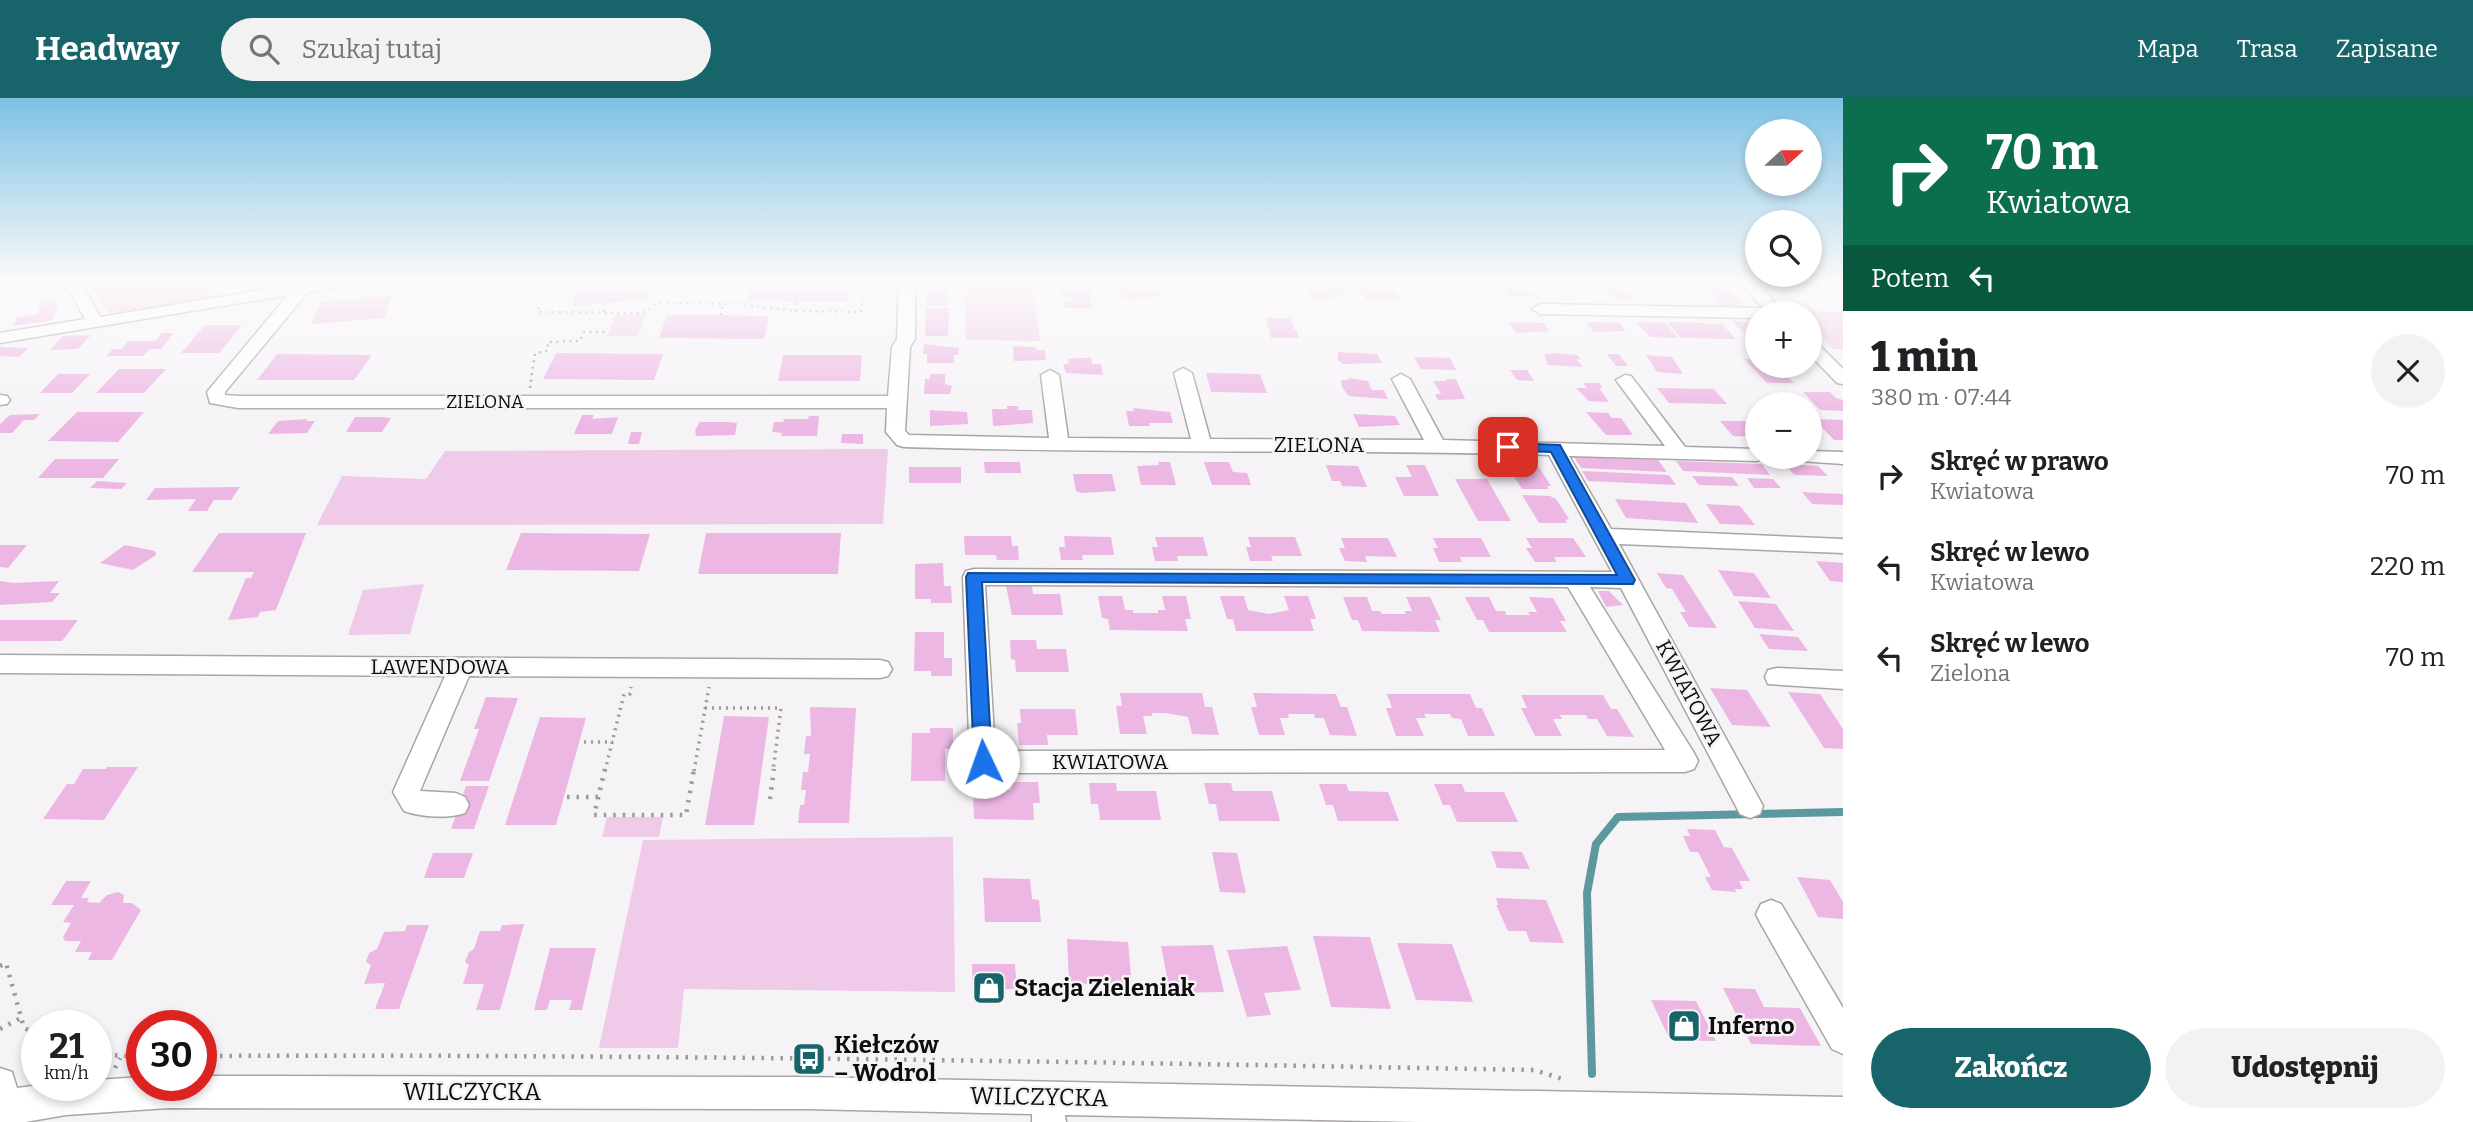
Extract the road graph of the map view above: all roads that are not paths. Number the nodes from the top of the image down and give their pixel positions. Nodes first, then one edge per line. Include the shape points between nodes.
1 (52, 330) edge
2 (268, 330) edge
3 (906, 330) edge
4 (0, 338) edge
5 (1822, 358) edge
6 (1183, 373) dead end
7 (1050, 375) dead end
8 (1401, 379) dead end
9 (1843, 379) edge
10 (1625, 380) dead end
11 (895, 402) junction
12 (1059, 444) junction
13 (1202, 444) junction
14 (1437, 446) junction
15 (1555, 448) junction
16 (1679, 452) junction
17 (1745, 455) edge
18 (1822, 457) edge
19 (1843, 458) edge
20 (1604, 536) junction
21 (1843, 546) edge
22 (1574, 579) junction
23 (1628, 580) junction
24 (0, 664) edge
25 (461, 667) junction
26 (880, 668) dead end
27 (1777, 677) dead end
28 (1843, 680) edge
29 (456, 805) dead end
30 (1750, 806) dead end
31 (1771, 914) dead end
32 (1843, 1038) edge
33 (3, 1105) edge
34 (1049, 1110) edge
35 (1401, 1113) edge
36 (1843, 1114) edge

1 - 4 street
2 - 11 street, ZIELONA via 216,392 216,399
3 - 11 street, ZIELONA
5 - 9 street
6 - 13 street
7 - 12 street
8 - 14 street
10 - 16 street
11 - 12 street, ZIELONA via 895,432 904,441
12 - 13 street, ZIELONA
13 - 14 street, ZIELONA
14 - 15 street, ZIELONA
15 - 16 street, ZIELONA
15 - 20 street, KWIATOWA
16 - 17 street, ZIELONA
18 - 19 street
20 - 21 street
20 - 23 street, KWIATOWA
22 - 22 street, KWIATOWA via 974,577 983,762 1685,761
22 - 23 street, KWIATOWA
23 - 30 street, KWIATOWA
24 - 25 street, LAWENDOWA
25 - 26 street, LAWENDOWA
25 - 29 street via 406,792 413,803
27 - 28 street
31 - 32 street
33 - 34 street, WILCZYCKA via 250,1091 792,1093
34 - 35 street, WILCZYCKA
35 - 36 street, WILCZYCKA

